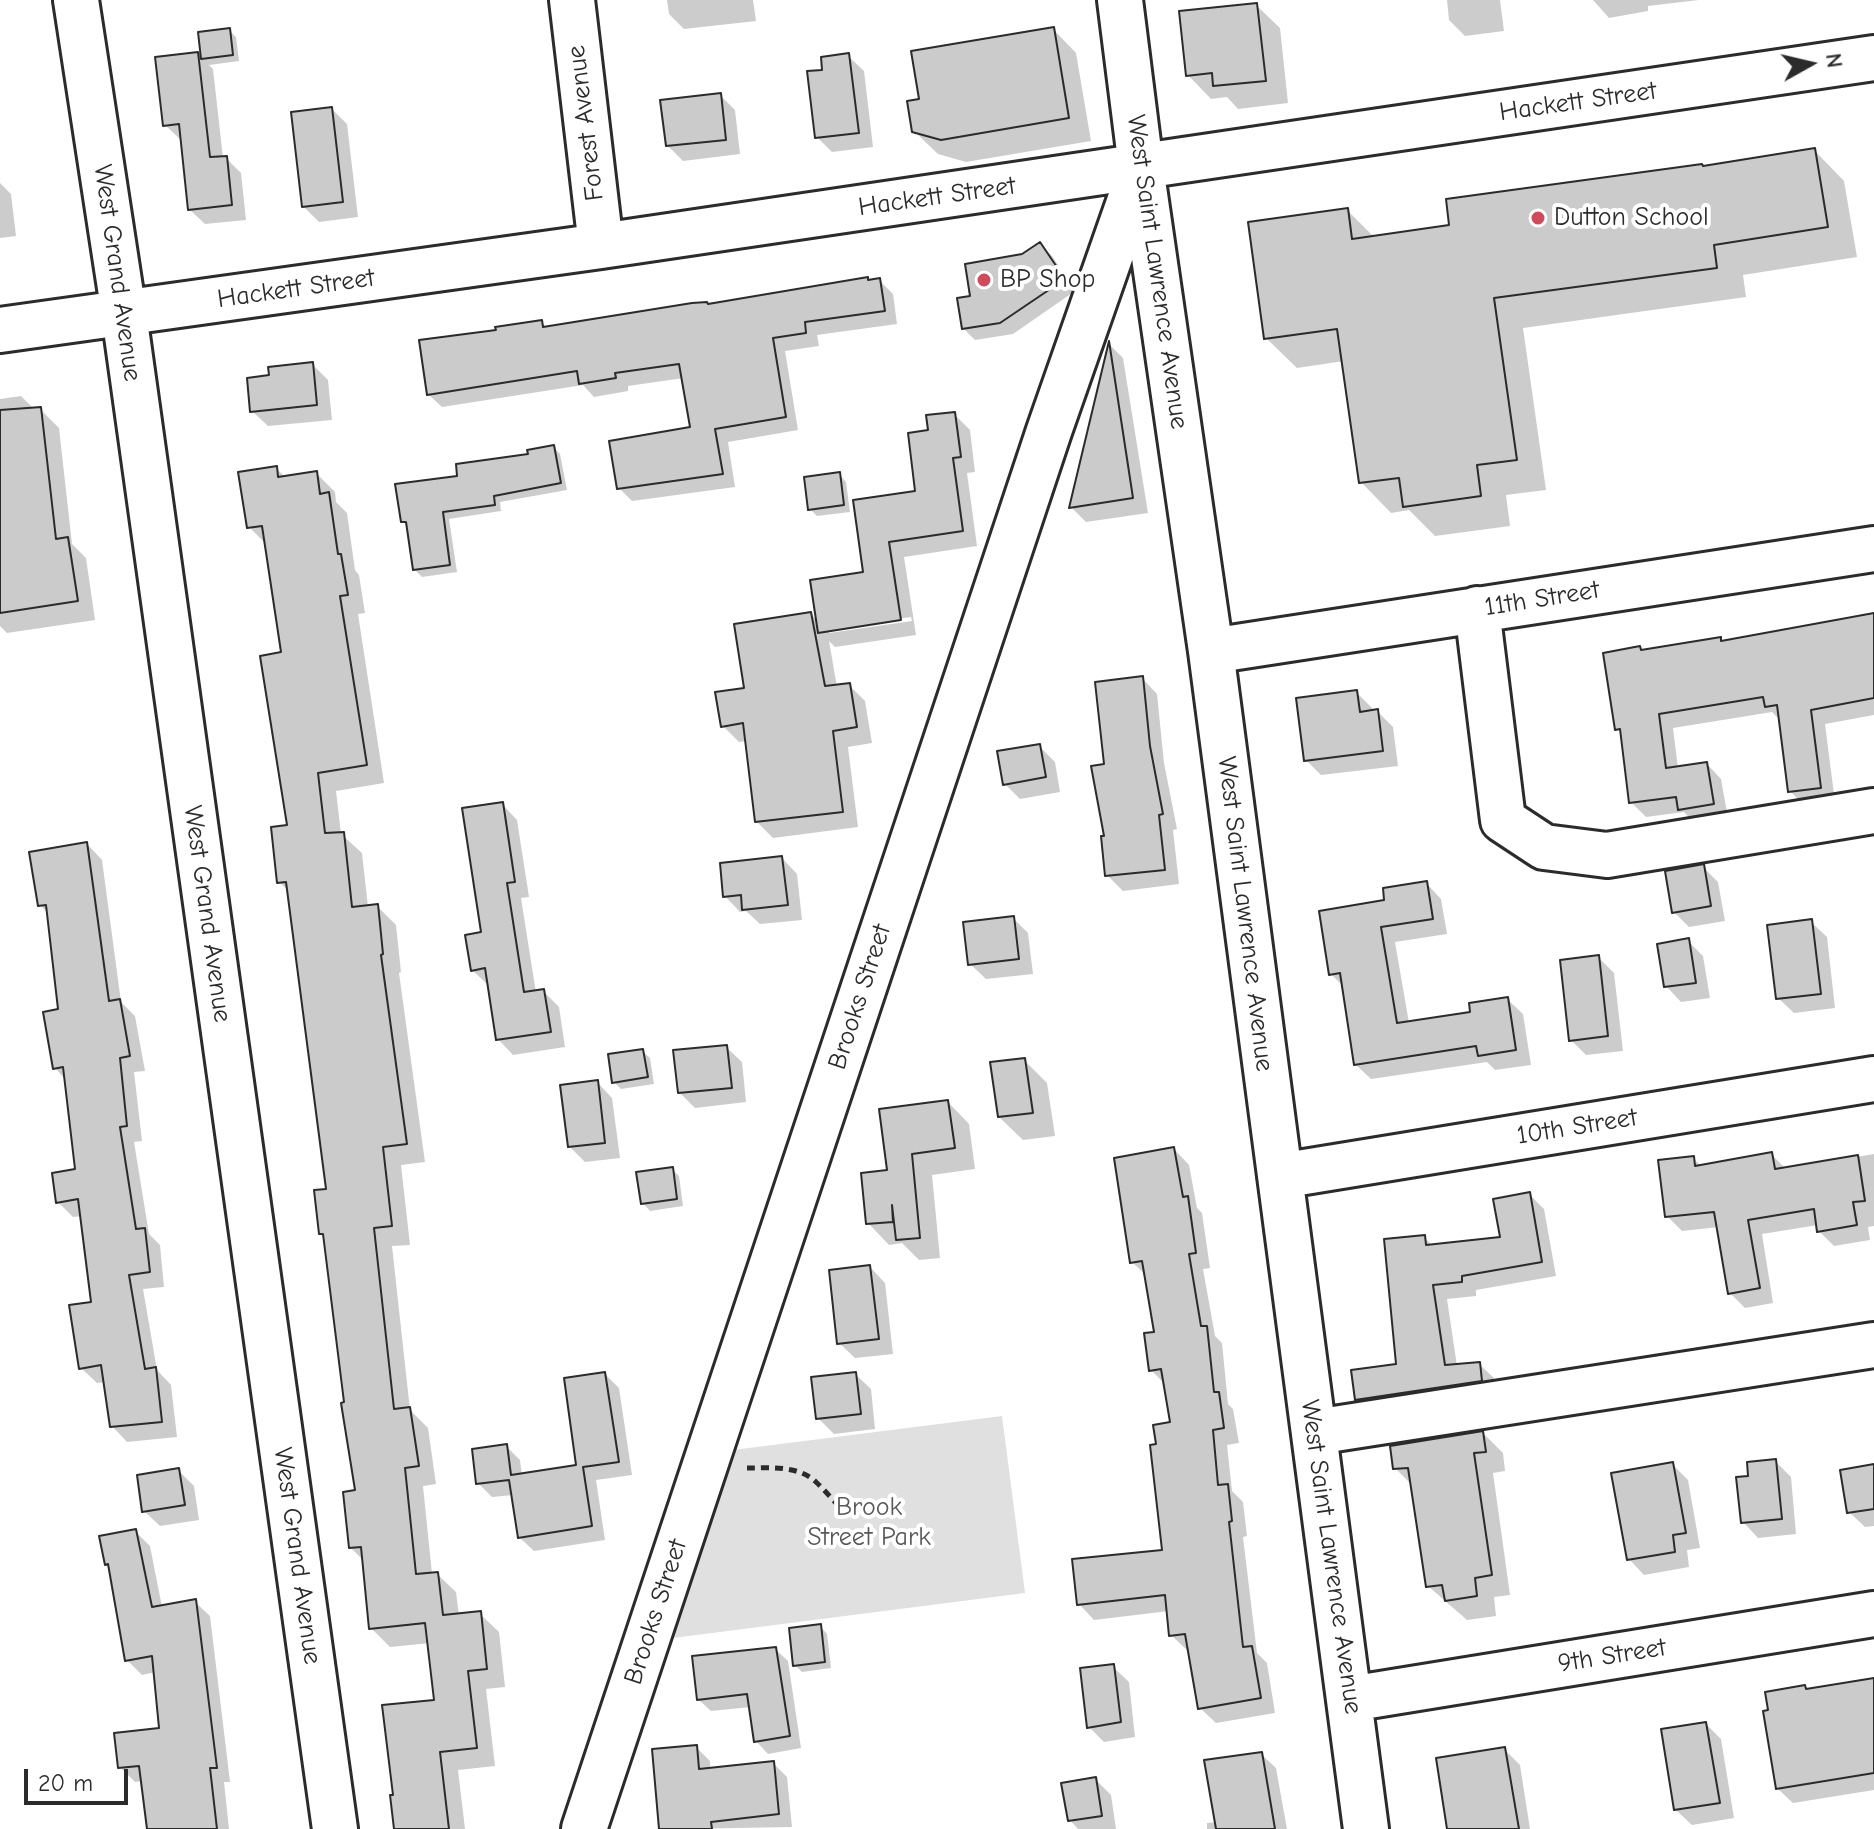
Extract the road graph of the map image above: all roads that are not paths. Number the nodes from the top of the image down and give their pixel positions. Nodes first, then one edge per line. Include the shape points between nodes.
1 (76, 0) edge
2 (572, 0) edge
3 (1120, 0) edge
4 (1874, 58) edge
5 (1141, 167) junction
6 (601, 246) junction
7 (124, 314) junction
8 (0, 330) edge
9 (1874, 549) edge
10 (1477, 609) junction
11 (1211, 651) junction
12 (1874, 811) edge
13 (1874, 1079) edge
14 (1280, 1176) junction
15 (1874, 1345) edge
16 (1315, 1432) junction
17 (1874, 1614) edge
18 (1350, 1699) junction
19 (335, 1829) edge
20 (584, 1829) edge
21 (1366, 1829) edge

1 - 7 street, West Grand Avenue
2 - 6 street, Forest Avenue
3 - 5 street, West Saint Lawrence Avenue
4 - 5 street, Hackett Street
5 - 6 street, Hackett Street
5 - 11 street, West Saint Lawrence Avenue
5 - 20 street, Brooks Street
6 - 7 street, Hackett Street
7 - 8 street, Hackett Street
7 - 19 street, West Grand Avenue
9 - 10 street, 11th Street
10 - 11 street, 11th Street
10 - 12 street via 1503,820 1544,847 1607,855
11 - 14 street, West Saint Lawrence Avenue
13 - 14 street, 10th Street
14 - 16 street, West Saint Lawrence Avenue
15 - 16 street
16 - 18 street, West Saint Lawrence Avenue
17 - 18 street, 9th Street
18 - 21 street, West Saint Lawrence Avenue

